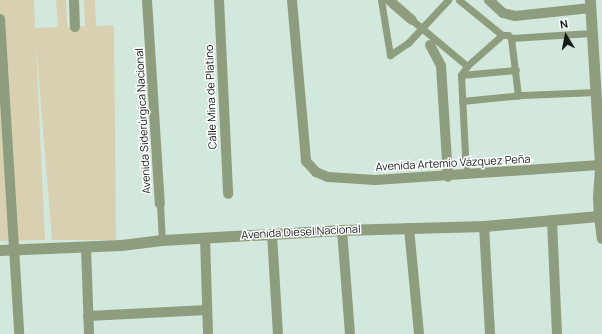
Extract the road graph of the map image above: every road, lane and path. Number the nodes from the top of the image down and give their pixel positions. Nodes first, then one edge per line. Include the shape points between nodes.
1 (74, 0) edge
2 (147, 0) edge
3 (219, 0) edge
4 (293, 0) edge
5 (381, 0) edge
6 (448, 0) edge
7 (459, 0) edge
8 (489, 0) edge
9 (395, 2) edge
10 (590, 4) edge
11 (0, 19) edge
12 (412, 20) joint
13 (75, 27) dead end
14 (421, 30) junction
15 (591, 33) junction
16 (511, 37) junction
17 (430, 45) dead end
18 (467, 66) junction
19 (516, 70) junction
20 (461, 75) junction
21 (596, 92) junction
22 (518, 96) junction
23 (462, 101) junction
24 (601, 173) edge
25 (466, 175) junction
26 (448, 177) junction
27 (228, 194) dead end
28 (160, 204) joint
29 (601, 216) edge
30 (552, 220) junction
31 (484, 226) junction
32 (409, 228) junction
33 (342, 230) junction
34 (272, 234) junction
35 (205, 238) junction
36 (162, 240) junction
37 (602, 240) edge
38 (86, 247) junction
39 (0, 250) edge
40 (14, 250) junction
41 (207, 310) junction
42 (88, 316) junction
43 (19, 334) edge
44 (89, 334) edge
45 (208, 334) edge
46 (278, 334) edge
47 (350, 334) edge
48 (419, 334) edge
49 (490, 334) edge
50 (557, 334) edge

1 - 13 street
2 - 28 street, Avenida Siderúrgica Nacional
3 - 27 street, Calle Mina de Platino
4 - 26 street, Avenida Artemio Vázquez Peña via 306,160 310,167 328,177 375,180
5 - 14 street via 390,55
6 - 14 street
7 - 16 street
8 - 10 street via 503,13 515,16
9 - 12 street
10 - 15 street
11 - 40 street
12 - 14 street
14 - 18 street
15 - 16 street
15 - 21 street
16 - 18 street
16 - 19 street
17 - 26 street via 442,66
18 - 20 street
19 - 20 street
19 - 22 street
20 - 23 street
21 - 22 street
21 - 24 street
22 - 23 street
23 - 25 street
24 - 25 street, Avenida Artemio Vázquez Peña
24 - 29 street
25 - 26 street, Avenida Artemio Vázquez Peña
28 - 36 street, Avenida Siderúrgica Nacional
29 - 30 street, Avenida Diesel Nacional
29 - 37 street
30 - 31 street, Avenida Diesel Nacional
30 - 50 street
31 - 32 street, Avenida Diesel Nacional
31 - 49 street
32 - 33 street, Avenida Diesel Nacional
32 - 48 street
33 - 34 street, Avenida Diesel Nacional
33 - 47 street
34 - 35 street, Avenida Diesel Nacional
34 - 46 street
35 - 36 street, Avenida Diesel Nacional
35 - 41 street
36 - 38 street, Avenida Diesel Nacional
38 - 40 street, Avenida Diesel Nacional
38 - 42 street
39 - 40 street, Avenida Diesel Nacional
40 - 43 street
41 - 42 street
41 - 45 street
42 - 44 street

